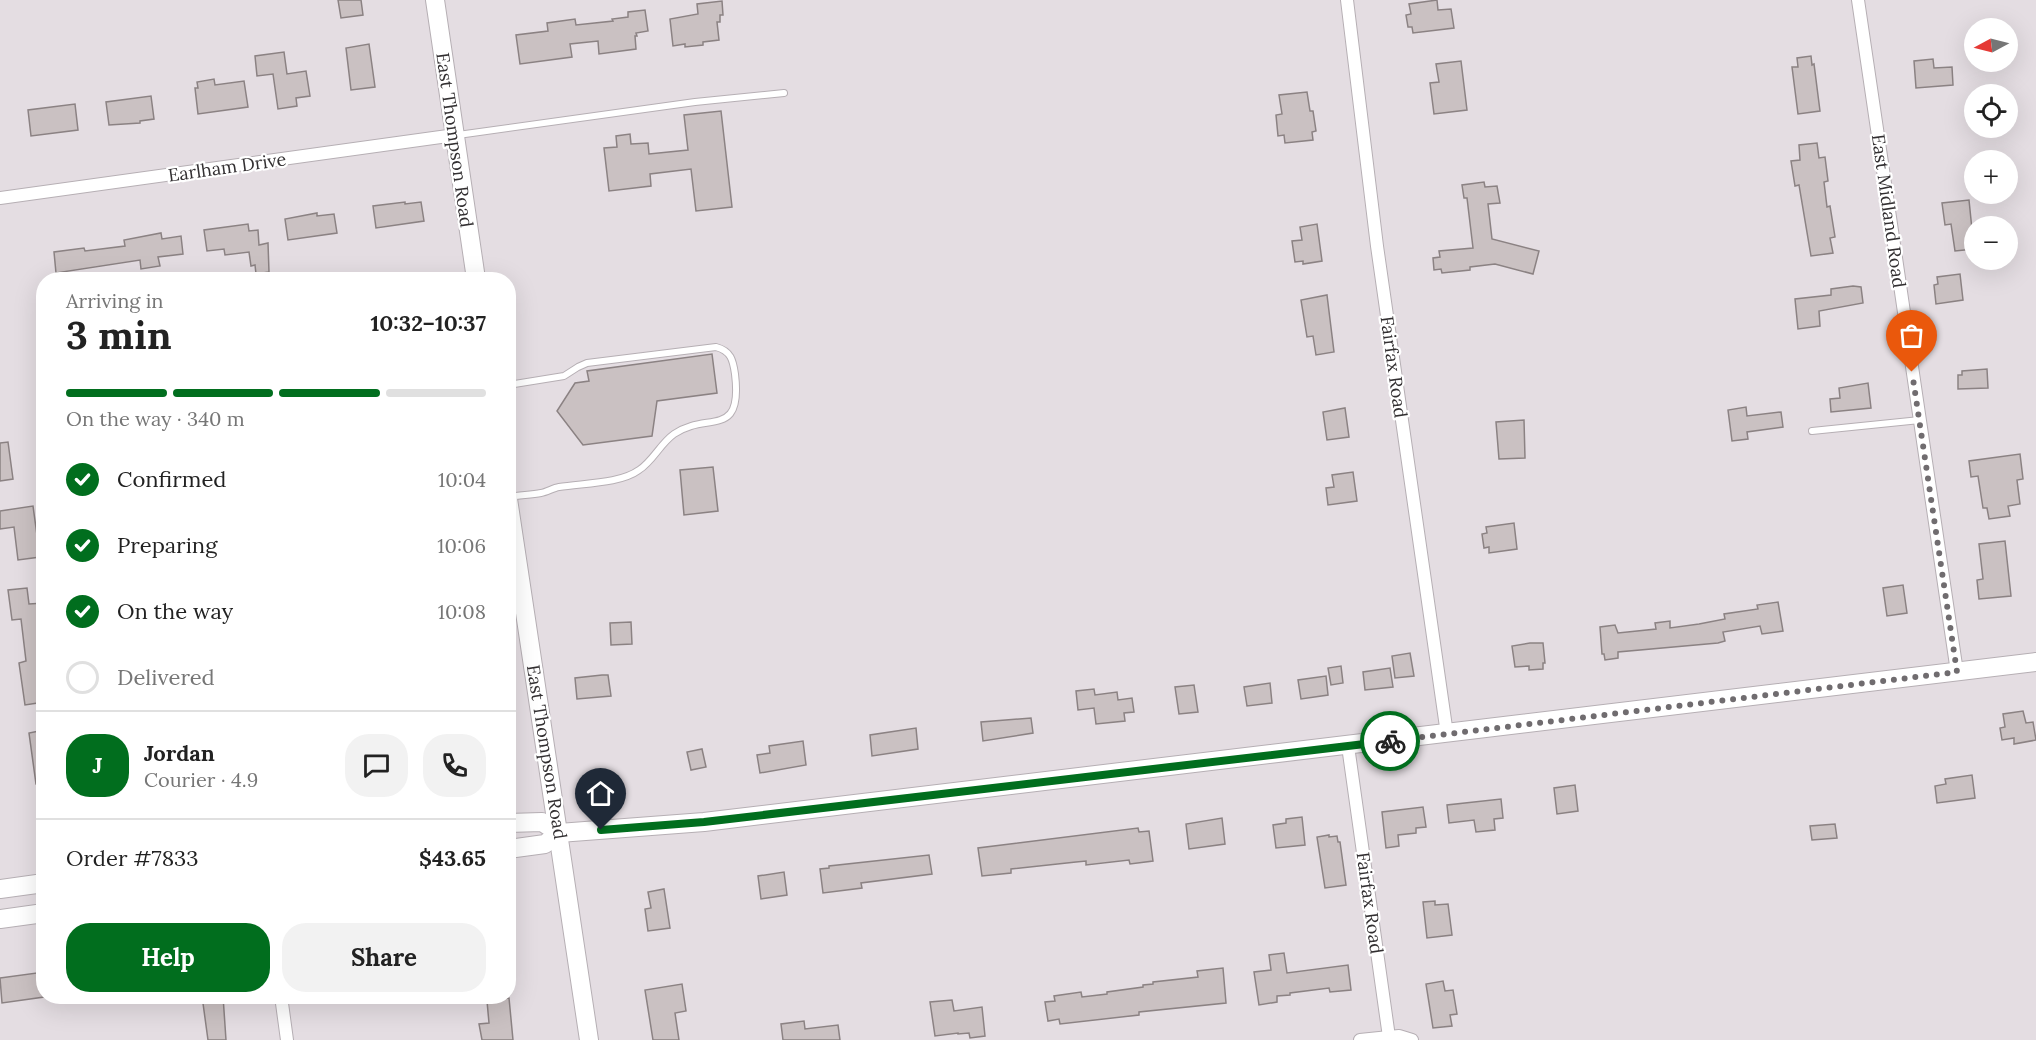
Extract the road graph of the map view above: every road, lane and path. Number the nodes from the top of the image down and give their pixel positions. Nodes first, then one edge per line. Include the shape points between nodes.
1 (435, 0) edge
2 (1347, 0) edge
3 (1858, 0) edge
4 (783, 93) dead end
5 (455, 135) junction
6 (0, 198) edge
7 (475, 272) edge
8 (516, 384) edge
9 (1920, 420) junction
10 (1812, 430) dead end
11 (516, 497) edge
12 (516, 551) edge
13 (2036, 662) edge
14 (1957, 672) junction
15 (1447, 734) junction
16 (1348, 746) junction
17 (516, 824) edge
18 (559, 833) junction
19 (516, 848) edge
20 (36, 885) edge
21 (0, 889) edge
22 (36, 914) edge
23 (0, 919) edge
24 (282, 1004) edge
25 (1389, 1037) junction
26 (287, 1040) edge
27 (589, 1040) edge
28 (1360, 1040) edge
29 (1412, 1040) edge

1 - 5 main road, East Thompson Road
2 - 15 street, Fairfax Road via 1377,246
3 - 9 street, East Midland Road
4 - 5 lane
5 - 6 street, Earlham Drive
5 - 7 main road, East Thompson Road
8 - 11 lane via 564,376 587,363 716,347 731,355 735,375 732,412 715,423 691,426 676,433 640,470 626,477
9 - 10 lane
9 - 14 street, East Midland Road
12 - 18 main road, East Thompson Road
13 - 14 main road
14 - 15 main road
15 - 16 main road
16 - 18 main road via 704,822
16 - 25 street, Fairfax Road
17 - 18 main road via 542,822
18 - 19 main road via 545,844
18 - 27 main road, East Thompson Road
20 - 21 main road
22 - 23 main road
24 - 26 street
25 - 28 street
25 - 29 street

